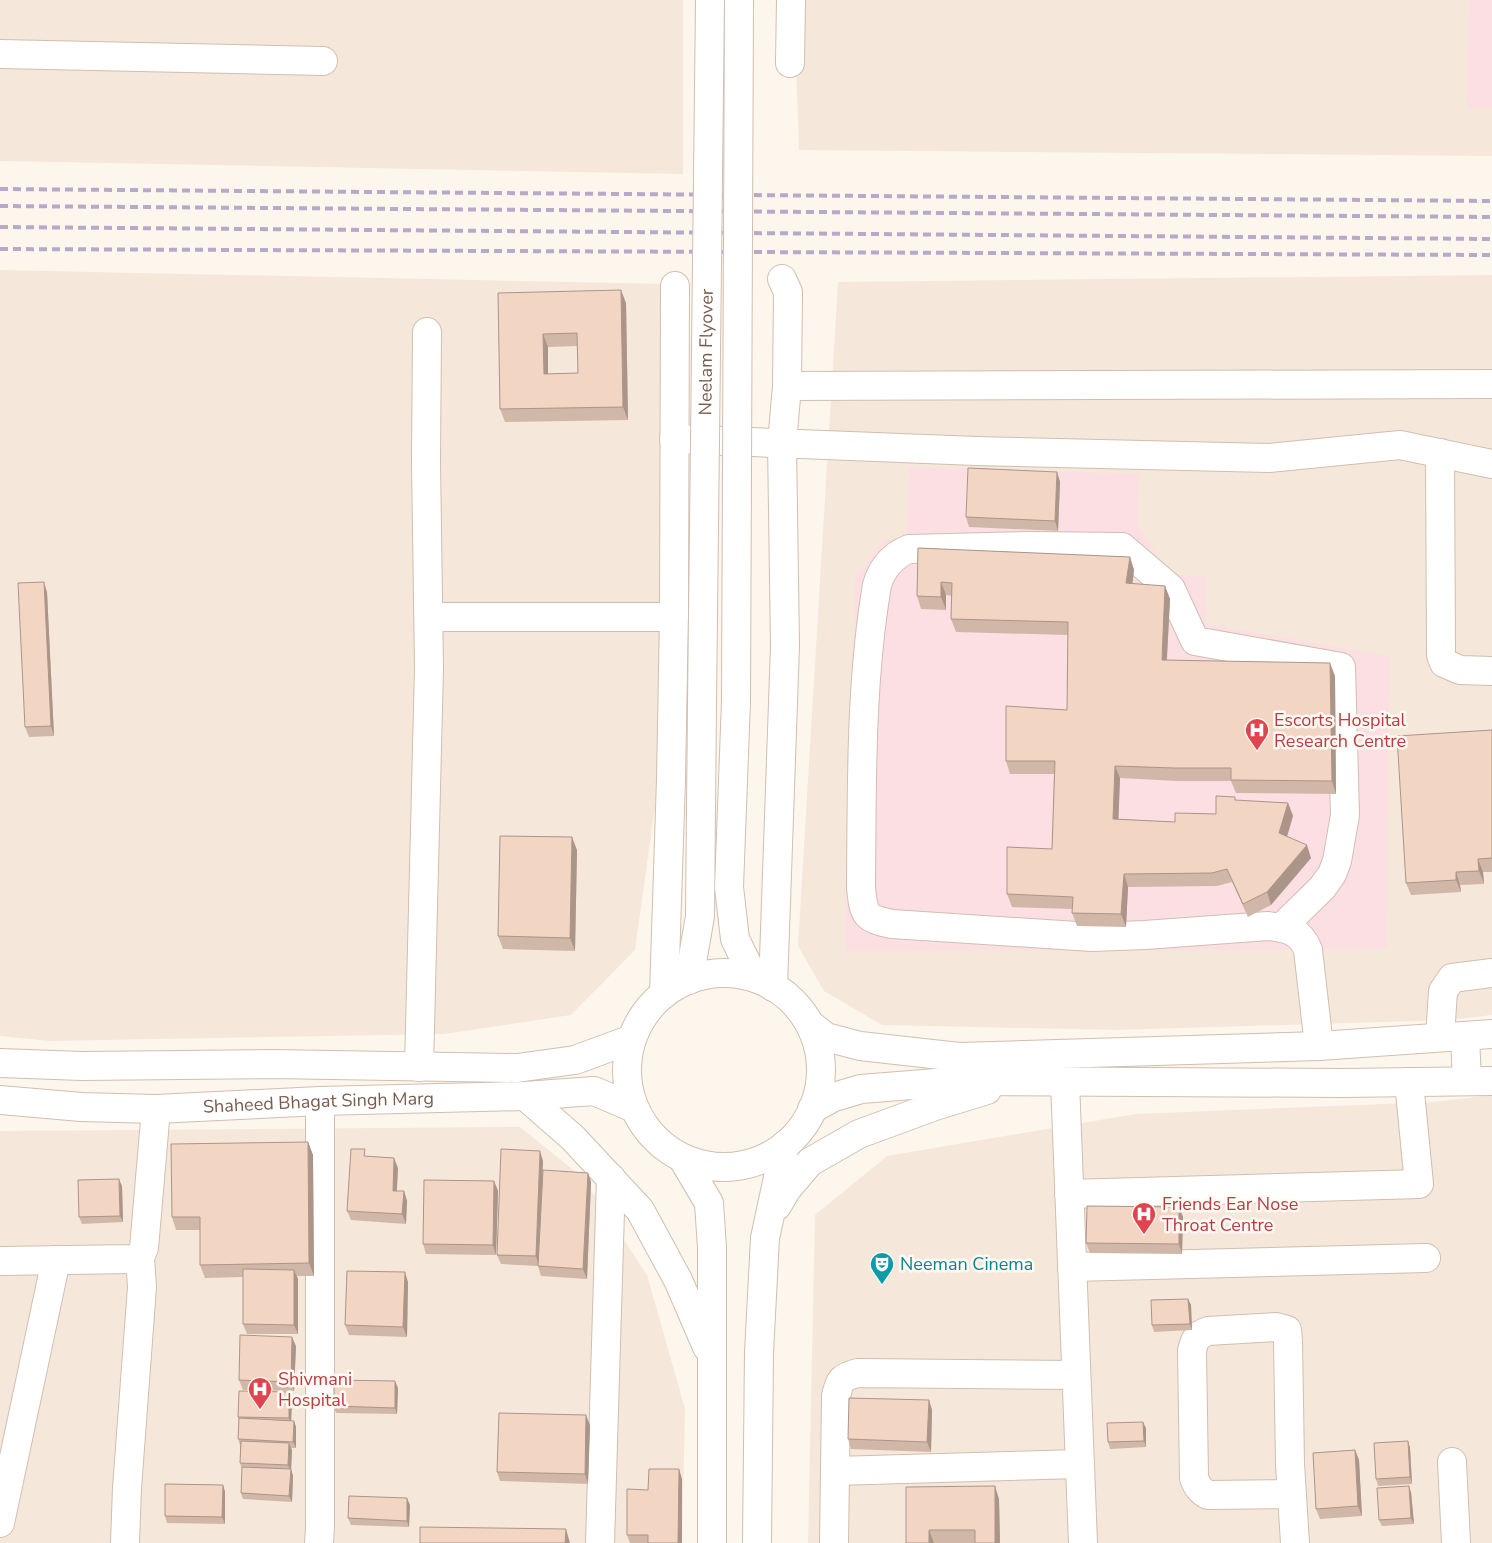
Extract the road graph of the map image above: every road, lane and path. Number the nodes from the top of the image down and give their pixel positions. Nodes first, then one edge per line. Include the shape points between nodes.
1 (710, 0) edge
2 (739, 0) edge
3 (791, 0) edge
4 (0, 54) edge
5 (323, 61) dead end
6 (790, 63) dead end
7 (782, 279) dead end
8 (675, 286) dead end
9 (427, 332) dead end
10 (1492, 384) edge
11 (787, 386) junction
12 (674, 439) junction
13 (782, 443) junction
14 (1440, 453) junction
15 (1492, 464) edge
16 (674, 616) junction
17 (429, 617) junction
18 (1492, 671) edge
19 (1281, 928) junction
20 (1492, 973) edge
21 (689, 980) junction
22 (763, 982) junction
23 (664, 994) junction
24 (812, 1026) junction
25 (1492, 1034) edge
26 (1453, 1036) junction
27 (632, 1039) junction
28 (1319, 1046) junction
29 (0, 1063) edge
30 (419, 1067) junction
31 (1480, 1081) edge
32 (1018, 1082) junction
33 (1065, 1082) junction
34 (1409, 1082) junction
35 (525, 1096) junction
36 (0, 1100) edge
37 (320, 1101) junction
38 (634, 1108) junction
39 (812, 1109) junction
40 (156, 1110) junction
41 (785, 1145) junction
42 (683, 1159) junction
43 (611, 1178) junction
44 (1069, 1194) junction
45 (769, 1220) junction
46 (140, 1257) junction
47 (1426, 1258) dead end
48 (56, 1260) junction
49 (0, 1261) edge
50 (1072, 1267) junction
51 (712, 1357) junction
52 (1076, 1375) junction
53 (1452, 1462) dead end
54 (1080, 1464) junction
55 (835, 1471) junction
56 (1292, 1494) junction
57 (0, 1523) edge
58 (125, 1543) edge
59 (319, 1543) edge
60 (600, 1543) edge
61 (712, 1543) edge
62 (757, 1543) edge
63 (834, 1543) edge
64 (1083, 1543) edge
65 (1295, 1543) edge
66 (1456, 1543) edge

1 - 21 street, Neelam Flyover, bridge via 700,916
2 - 22 street, Neelam Flyover, bridge via 736,701 729,887 735,939
3 - 6 street
4 - 5 street
7 - 11 street via 788,292
8 - 12 street
9 - 17 street
10 - 11 street
11 - 13 street
12 - 13 street
12 - 16 street
13 - 14 street via 1269,458 1400,445
13 - 22 street via 784,646
14 - 15 street
14 - 18 street via 1441,655 1444,663 1460,670
16 - 17 street
16 - 23 street
17 - 30 street
19 - 19 street via 1268,926 1092,937 872,920 866,914 861,888 866,677 877,585 880,574 890,561 909,549 1122,547 1171,589 1195,641 1341,667 1345,815 1338,854 1332,874 1322,888
19 - 28 street via 1304,940 1308,950
20 - 26 street via 1452,978 1443,991
21 - 22 street via 701,974
21 - 23 street
22 - 24 street via 787,995
23 - 27 street via 648,1009
24 - 28 street via 826,1037 860,1046 959,1057
24 - 39 street via 822,1068
25 - 26 street
26 - 28 street
26 - 31 street
27 - 30 street, Shaheed Bhagat Singh Marg via 576,1060 517,1068
27 - 38 street via 627,1076
29 - 30 street, Shaheed Bhagat Singh Marg
31 - 34 street
32 - 33 street
32 - 39 street via 961,1081 861,1089 834,1097
32 - 45 street via 936,1106 859,1134 810,1162 786,1189
33 - 34 street
33 - 44 street
34 - 44 street via 1419,1184
35 - 37 street, Shaheed Bhagat Singh Marg
35 - 38 street, Shaheed Bhagat Singh Marg via 594,1092
35 - 43 street via 573,1138
36 - 40 street, Shaheed Bhagat Singh Marg
37 - 40 street, Shaheed Bhagat Singh Marg
37 - 59 street
38 - 42 street via 655,1140
39 - 41 street via 810,1118
40 - 46 street via 144,1248
41 - 42 street via 755,1163 722,1168
41 - 45 street
42 - 51 street via 709,1203
43 - 51 street via 640,1210 678,1280
43 - 60 street
44 - 50 street
45 - 62 street via 765,1238 759,1353
46 - 48 street
46 - 58 street via 142,1287 126,1488
47 - 50 street
48 - 49 street
48 - 57 street
50 - 52 street
51 - 61 street
52 - 54 street
52 - 55 street via 846,1375 839,1383 836,1396
53 - 66 street
54 - 55 street
54 - 64 street
55 - 63 street
56 - 56 street via 1287,1330 1276,1327 1208,1331 1199,1335 1192,1351 1196,1485 1208,1495
56 - 65 street

